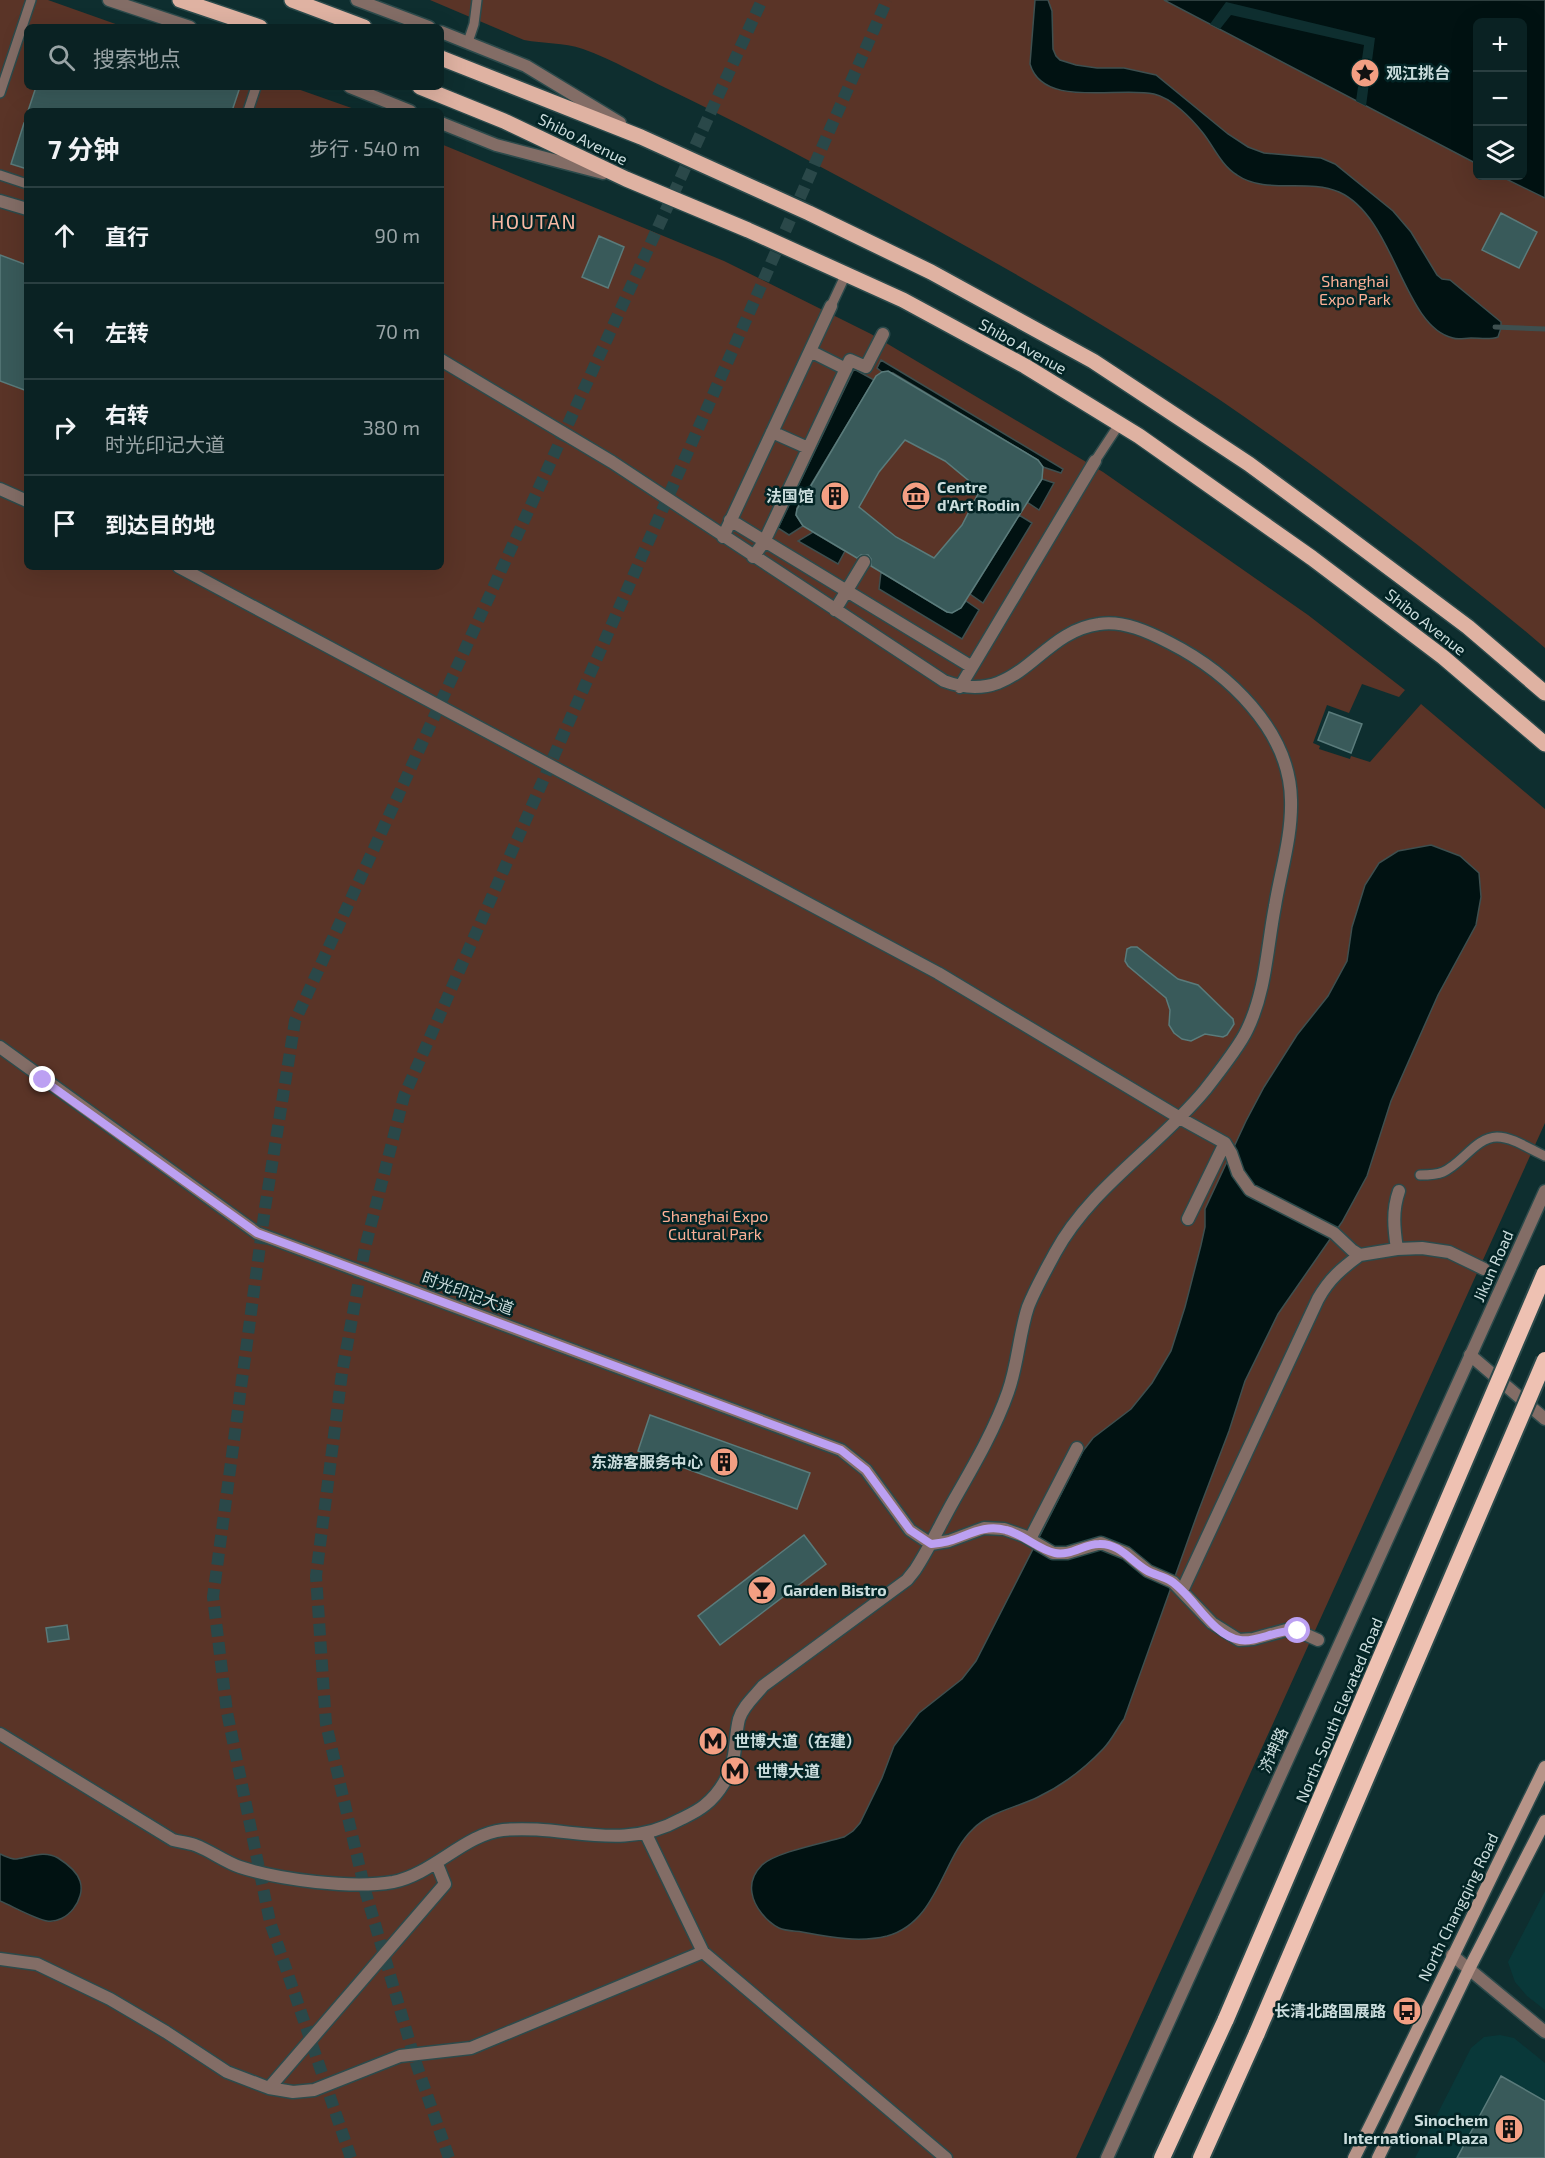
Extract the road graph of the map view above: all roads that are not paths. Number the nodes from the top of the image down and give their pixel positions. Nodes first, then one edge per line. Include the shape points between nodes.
1 (31, 0) edge
2 (109, 0) edge
3 (180, 0) edge
4 (292, 0) edge
5 (357, 0) edge
6 (477, 0) edge
7 (181, 24) edge
8 (251, 24) edge
9 (356, 24) edge
10 (421, 24) edge
11 (444, 33) edge
12 (468, 42) junction
13 (444, 59) edge
14 (255, 90) edge
15 (358, 90) edge
16 (427, 90) edge
17 (0, 93) edge
18 (249, 108) edge
19 (402, 108) edge
20 (444, 124) edge
21 (641, 137) junction
22 (0, 175) edge
23 (626, 179) junction
24 (24, 183) edge
25 (0, 201) edge
26 (24, 208) edge
27 (846, 274) junction
28 (831, 306) joint
29 (883, 333) dead end
30 (810, 351) junction
31 (444, 362) edge
32 (846, 369) junction
33 (1120, 423) junction
34 (772, 432) junction
35 (808, 448) junction
36 (1095, 461) joint
37 (0, 489) edge
38 (24, 500) edge
39 (730, 520) junction
40 (723, 537) junction
41 (764, 542) junction
42 (753, 557) junction
43 (864, 562) dead end
44 (185, 570) edge
45 (847, 591) junction
46 (835, 610) junction
47 (972, 667) junction
48 (960, 687) junction
49 (1545, 693) edge
50 (1545, 744) edge
51 (0, 1047) edge
52 (1179, 1117) junction
53 (1226, 1143) junction
54 (1545, 1156) edge
55 (1420, 1175) dead end
56 (1398, 1191) dead end
57 (1545, 1191) edge
58 (1188, 1219) dead end
59 (1397, 1249) junction
60 (1360, 1254) junction
61 (1484, 1269) dead end
62 (1545, 1273) edge
63 (1470, 1355) junction
64 (1545, 1360) edge
65 (1545, 1419) edge
66 (1077, 1448) dead end
67 (1030, 1539) junction
68 (931, 1544) junction
69 (1182, 1591) junction
70 (1318, 1640) dead end
71 (0, 1734) edge
72 (1545, 1767) edge
73 (1545, 1821) edge
74 (646, 1834) junction
75 (437, 1864) junction
76 (703, 1952) junction
77 (1452, 1955) junction
78 (0, 1959) edge
79 (1470, 1970) junction
80 (1545, 2032) edge
81 (269, 2088) junction
82 (946, 2158) edge
83 (1107, 2158) edge
84 (1162, 2158) edge
85 (1201, 2158) edge
86 (1354, 2158) edge
87 (1378, 2158) edge

1 - 17 lane
2 - 7 street
3 - 8 main road
4 - 9 main road
5 - 10 street
6 - 12 lane
11 - 12 street
12 - 21 street via 526,66
13 - 21 main road, Shibo Avenue
14 - 18 lane
15 - 19 street
16 - 23 main road, Shibo Avenue via 504,121
20 - 23 street via 496,145
21 - 49 main road, Shibo Avenue via 931,272 1093,361 1249,464 1324,519 1468,627
22 - 24 lane
23 - 27 main road, Shibo Avenue
25 - 26 street
27 - 28 lane
27 - 33 main road, Shibo Avenue via 913,305
28 - 30 street
29 - 32 street via 866,367 850,360
30 - 32 street
30 - 34 street
31 - 40 street via 612,462
32 - 35 street
33 - 36 lane
33 - 50 main road, Shibo Avenue via 1381,609
34 - 35 street
34 - 39 street
35 - 41 street
36 - 47 street
37 - 38 street
39 - 40 street
39 - 41 street
40 - 42 street
41 - 42 street
41 - 45 street
42 - 46 street
43 - 45 street
44 - 52 street via 938,973
45 - 46 street
45 - 47 street
46 - 48 street via 933,674
47 - 48 street
48 - 52 street via 980,688 1009,679 1080,629 1102,623 1131,626 1167,641 1222,676 1250,704 1270,732 1285,764 1292,802 1289,841 1263,980 1247,1030 1204,1090
51 - 68 street, 时光印记大道 via 257,1233 841,1450 866,1470 910,1530
52 - 53 street
52 - 68 street via 1087,1209 1057,1250 1028,1307 1008,1391 982,1450
53 - 58 street
53 - 60 street via 1250,1190 1334,1233
54 - 55 lane via 1496,1137 1484,1141 1446,1171
56 - 59 street via 1393,1207
57 - 63 street, Jikun Road
59 - 60 street
59 - 61 street via 1449,1252
60 - 69 street via 1326,1283
62 - 84 highway, North-South Elevated Road, bridge via 1226,2019
63 - 65 street
63 - 83 street, 济坤路
64 - 85 highway, bridge
66 - 67 street
67 - 68 street via 1004,1529 984,1528
67 - 69 street via 1053,1552 1067,1553 1101,1543 1126,1553
68 - 74 street via 907,1580 763,1686 740,1717 734,1757 724,1783 705,1805
69 - 70 street via 1212,1623 1239,1640 1286,1630
71 - 75 street via 173,1840 196,1845 239,1867 293,1879 349,1884 394,1881
72 - 77 main road, North Changqing Road
73 - 79 main road
74 - 75 street via 608,1836 501,1830 480,1836
74 - 76 street
75 - 81 street via 445,1884
76 - 81 street via 471,2048 400,2056 314,2090
76 - 82 street
77 - 79 street
77 - 86 main road, North Changqing Road
78 - 81 street via 48,1969 120,2005 227,2072
79 - 80 street
79 - 87 main road

